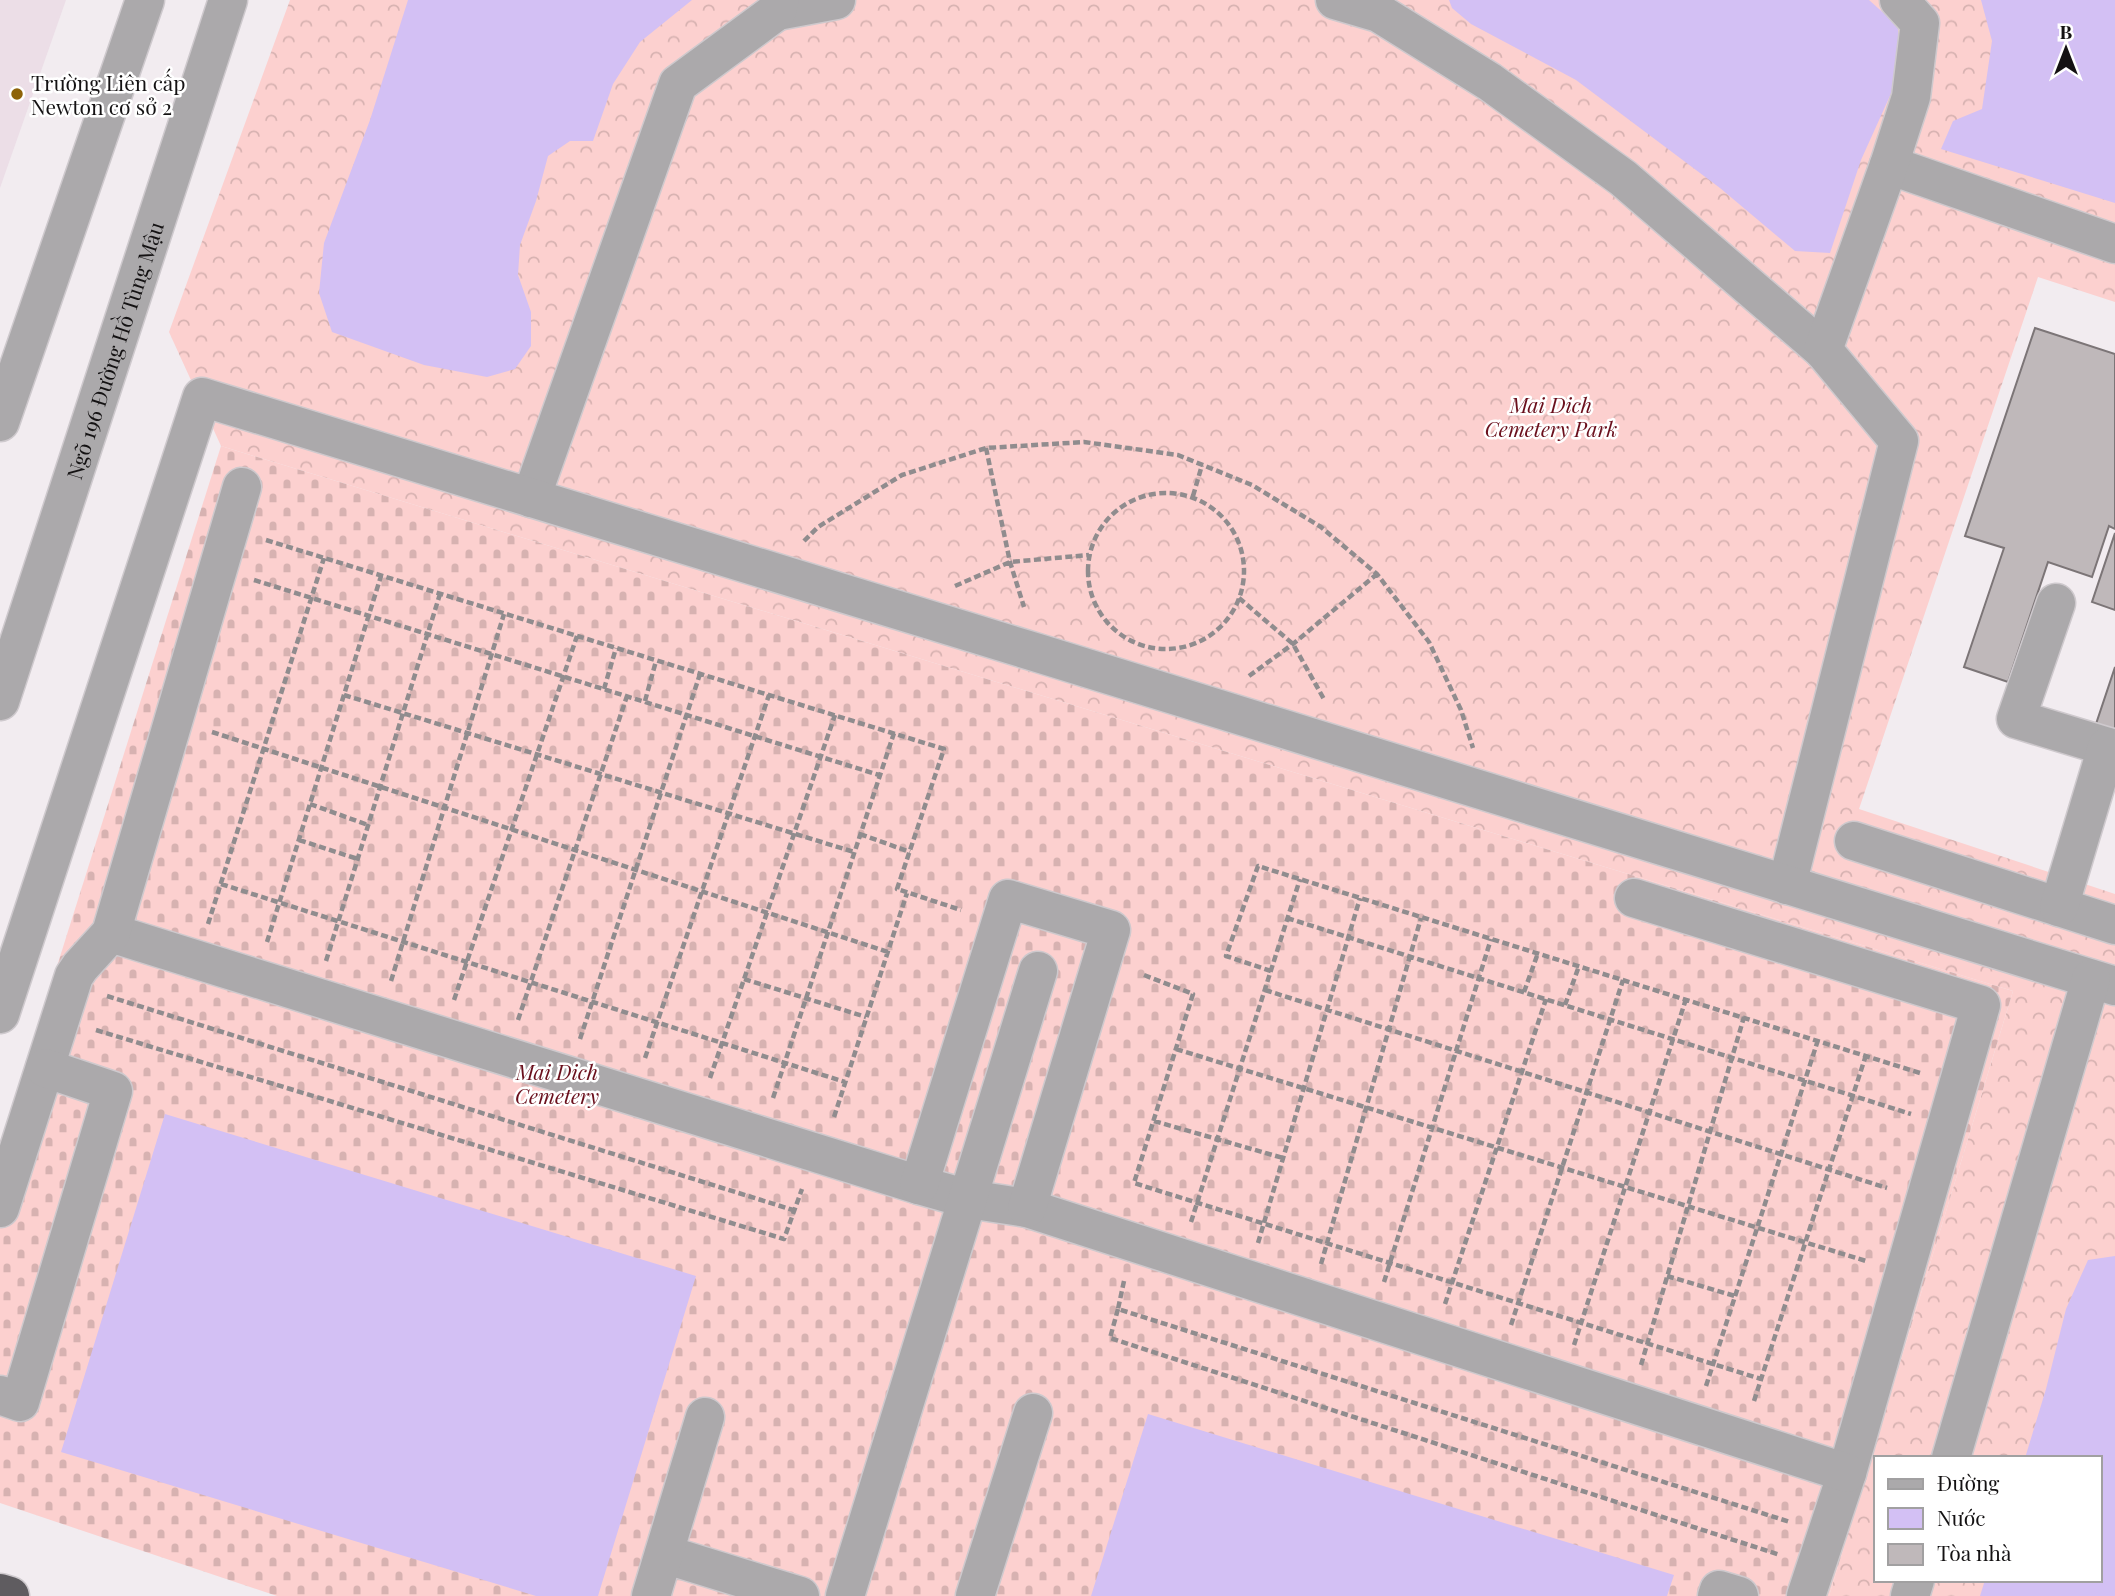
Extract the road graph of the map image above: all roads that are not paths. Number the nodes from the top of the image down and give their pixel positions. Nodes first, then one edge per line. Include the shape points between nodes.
1 (145, 0) edge
2 (228, 0) edge
3 (836, 0) edge
4 (1335, 0) edge
5 (1899, 0) edge
6 (778, 6) edge
7 (1889, 165) junction
8 (2115, 244) edge
9 (1823, 349) junction
10 (0, 422) edge
11 (242, 487) dead end
12 (531, 498) junction
13 (2056, 603) dead end
14 (0, 701) edge
15 (2111, 748) edge
16 (1854, 841) dead end
17 (1787, 886) junction
18 (1634, 898) dead end
19 (2059, 907) junction
20 (2115, 925) edge
21 (111, 933) junction
22 (990, 956) junction
23 (1038, 971) junction
24 (2103, 983) edge
25 (1093, 990) junction
26 (0, 1014) edge
27 (46, 1068) junction
28 (919, 1185) junction
29 (968, 1199) junction
30 (0, 1208) edge
31 (1027, 1208) junction
32 (0, 1395) edge
33 (1033, 1413) dead end
34 (705, 1417) dead end
35 (1952, 1456) edge
36 (1847, 1473) junction
37 (664, 1554) junction
38 (0, 1593) edge
39 (10, 1596) edge
40 (651, 1596) edge
41 (800, 1596) edge
42 (845, 1596) edge
43 (975, 1596) edge
44 (1717, 1596) edge
45 (1740, 1596) edge
46 (1807, 1596) edge

1 - 10 street
2 - 14 street, Ngõ 196 Đường Hồ Tùng Mậu
3 - 6 street
4 - 9 street via 1379,13 1490,82 1623,178
5 - 7 street via 1920,23 1911,97
6 - 12 street via 678,83
7 - 8 street
7 - 9 street
9 - 17 street via 1899,441
11 - 21 street
12 - 17 street
12 - 26 street via 202,397
13 - 15 street via 2016,719
15 - 19 street
16 - 19 street
17 - 24 street
18 - 36 street via 1981,1005
19 - 20 street
21 - 27 street via 74,976
21 - 28 street
22 - 23 street
22 - 25 street via 1008,899 1111,930
22 - 28 street
23 - 25 street
23 - 29 street
24 - 35 street
25 - 31 street
27 - 30 street
27 - 32 street via 113,1091 20,1402
28 - 29 street
29 - 31 street
29 - 42 street
31 - 36 street
33 - 43 street
34 - 37 street
36 - 46 street
37 - 40 street
37 - 41 street
38 - 39 highway
44 - 45 street via 1719,1590

